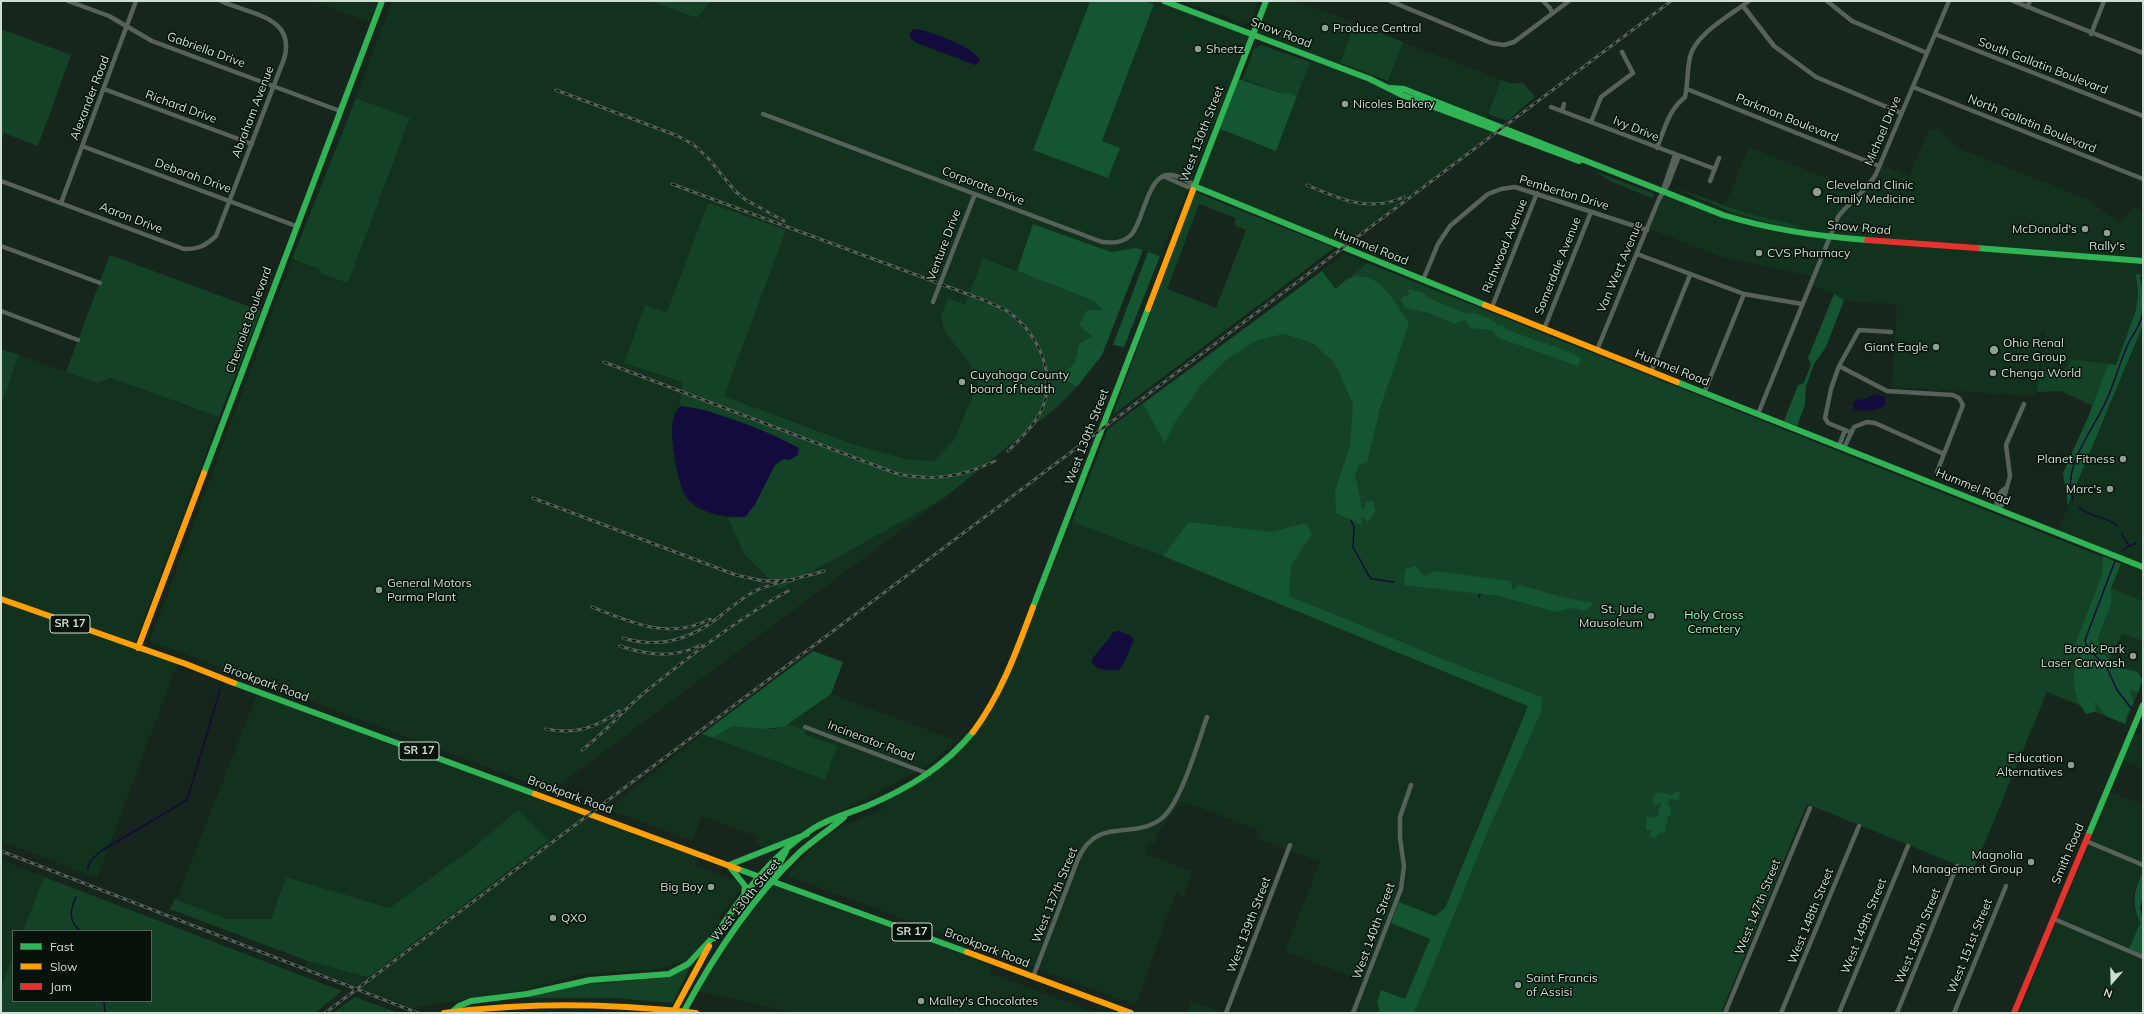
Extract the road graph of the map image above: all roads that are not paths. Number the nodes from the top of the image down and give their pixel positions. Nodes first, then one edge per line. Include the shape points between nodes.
1 (68, 1) edge
2 (136, 1) edge
3 (221, 1) edge
4 (382, 1) edge
5 (1164, 1) edge
6 (1266, 1) edge
7 (1390, 1) edge
8 (1543, 1) edge
9 (1569, 1) edge
10 (1749, 1) edge
11 (1827, 1) edge
12 (1949, 1) edge
13 (2013, 1) edge
14 (2030, 1) edge
15 (2104, 1) edge
16 (1743, 6) junction
17 (2027, 7) junction
18 (1552, 13) junction
19 (127, 27) junction
20 (1935, 34) junction
21 (2091, 34) junction
22 (1254, 35) junction
23 (1622, 52) dead end
24 (1927, 53) junction
25 (2143, 54) edge
26 (274, 86) junction
27 (1912, 87) junction
28 (104, 89) junction
29 (1687, 89) junction
30 (1564, 104) dead end
31 (1551, 107) dead end
32 (340, 111) junction
33 (1562, 111) junction
34 (1901, 113) junction
35 (763, 114) dead end
36 (2143, 116) edge
37 (1591, 122) junction
38 (252, 144) junction
39 (82, 146) junction
40 (1657, 148) junction
41 (1677, 156) junction
42 (1719, 158) dead end
43 (1879, 166) junction
44 (1715, 169) junction
45 (2143, 179) edge
46 (1710, 180) dead end
47 (1, 181) edge
48 (1194, 186) junction
49 (1663, 192) junction
50 (1537, 193) junction
51 (975, 194) junction
52 (230, 201) junction
53 (61, 203) junction
54 (1591, 212) junction
55 (296, 226) junction
56 (1647, 230) junction
57 (1830, 237) junction
58 (1, 246) edge
59 (1637, 254) junction
60 (2143, 261) edge
61 (1690, 275) junction
62 (1424, 280) junction
63 (100, 283) dead end
64 (1744, 294) junction
65 (933, 302) dead end
66 (1802, 304) junction
67 (1492, 307) junction
68 (1, 311) edge
69 (1544, 328) junction
70 (1891, 332) dead end
71 (78, 340) dead end
72 (1597, 350) junction
73 (1839, 366) junction
74 (1651, 372) junction
75 (1704, 393) junction
76 (2024, 404) dead end
77 (1758, 414) junction
78 (1848, 431) junction
79 (1842, 447) junction
80 (1944, 454) junction
81 (1937, 472) dead end
82 (1997, 509) junction
83 (2143, 567) edge
84 (1, 599) edge
85 (138, 648) junction
86 (2142, 707) edge
87 (1207, 717) dead end
88 (805, 727) dead end
89 (929, 774) junction
90 (1411, 785) dead end
91 (1810, 808) dead end
92 (845, 816) junction
93 (1859, 826) dead end
94 (807, 834) junction
95 (2086, 841) junction
96 (794, 845) junction
97 (1290, 845) dead end
98 (1908, 846) dead end
99 (786, 851) junction
100 (799, 853) junction
101 (2143, 864) edge
102 (729, 865) junction
103 (1957, 866) dead end
104 (760, 877) junction
105 (774, 882) junction
106 (2006, 886) dead end
107 (744, 897) junction
108 (729, 917) junction
109 (2054, 919) junction
110 (737, 925) junction
111 (716, 934) junction
112 (724, 942) junction
113 (2143, 958) edge
114 (1033, 977) junction
115 (671, 1011) edge
116 (452, 1012) junction
117 (444, 1013) edge
118 (689, 1013) edge
119 (1131, 1013) edge
120 (1226, 1013) edge
121 (1353, 1013) edge
122 (1725, 1013) edge
123 (1782, 1013) edge
124 (1839, 1013) edge
125 (1897, 1013) edge
126 (1954, 1013) edge
127 (2014, 1013) edge

1 - 19 street, Gabriella Drive via 109,16
2 - 19 street, Alexander Road
3 - 26 street, Abraham Avenue via 266,18 282,30 286,53
4 - 32 main road, Chevrolet Boulevard
5 - 22 main road, Snow Road
6 - 22 main road, West 130th Street
7 - 18 street via 1498,45 1514,42
8 - 18 street
9 - 18 street
10 - 16 street
11 - 24 street via 1852,21
12 - 20 street, Michael Drive
13 - 17 street
14 - 17 street
15 - 21 street
16 - 29 street via 1694,45 1690,56
16 - 34 street via 1774,46 1816,77
17 - 21 street
19 - 26 street, Gabriella Drive via 152,41
19 - 28 street, Alexander Road
20 - 24 street, Michael Drive
20 - 36 street, South Gallatin Boulevard
21 - 25 street
22 - 48 main road, West 130th Street
22 - 49 main road, Snow Road via 1391,88 1404,89
23 - 37 street via 1633,73 1601,97
24 - 27 street, Michael Drive
26 - 32 street, Gabriella Drive
26 - 38 street, Abraham Avenue
27 - 34 street, Michael Drive
27 - 45 street, North Gallatin Boulevard
28 - 38 street, Richard Drive
28 - 39 street, Alexander Road
29 - 40 street via 1685,97 1672,111
29 - 43 street, Parkman Boulevard
30 - 33 street
31 - 33 street, Ivy Drive
32 - 55 main road, Chevrolet Boulevard
33 - 37 street, Ivy Drive
34 - 43 street, Michael Drive
35 - 51 street, Corporate Drive
37 - 40 street, Ivy Drive
38 - 52 street, Abraham Avenue
39 - 52 street, Deborah Drive
39 - 53 street, Alexander Road
40 - 41 street, Ivy Drive
41 - 44 street, Ivy Drive
41 - 49 street, Van Wert Avenue
42 - 44 street
43 - 57 street, Michael Drive via 1868,187 1848,204 1838,217
44 - 46 street
47 - 53 street, Aaron Drive
48 - 51 street, Corporate Drive via 1188,187 1163,176 1152,187 1134,231 1125,240 1111,243 1102,242
48 - 62 main road, Hummel Road
48 - 89 main road, West 130th Street via 1002,688 978,725 958,748
49 - 56 street, Van Wert Avenue
49 - 57 main road, Snow Road via 1763,227
50 - 54 street, Pemberton Drive
50 - 62 street, Pemberton Drive via 1515,186 1488,194 1450,226 1438,244
50 - 67 street, Richwood Avenue
51 - 65 street, Venture Drive
52 - 53 street, Aaron Drive via 216,236 206,246 196,249 184,249
52 - 55 street, Deborah Drive
54 - 56 street, Pemberton Drive
54 - 69 street, Somerdale Avenue
55 - 85 main road, Chevrolet Boulevard
56 - 59 street, Van Wert Avenue
57 - 60 main road, Snow Road
57 - 66 street, Michael Drive
58 - 63 street
59 - 61 street
59 - 72 street, Van Wert Avenue
61 - 64 street
61 - 74 street
62 - 67 main road, Hummel Road
64 - 66 street
64 - 75 street
66 - 77 street, Michael Drive
67 - 69 main road, Hummel Road
68 - 71 street
69 - 72 main road, Hummel Road
70 - 73 street via 1859,330
72 - 74 main road, Hummel Road
73 - 78 street via 1825,418 1828,423
73 - 80 street via 1887,391 1945,394 1959,398 1963,406
74 - 75 main road, Hummel Road
75 - 77 main road, Hummel Road
76 - 82 street via 2006,445 2011,472 2006,488 1996,503
77 - 79 main road, Hummel Road
78 - 79 street
78 - 80 street via 1857,425 1875,423
79 - 82 main road, Hummel Road
80 - 81 street
82 - 83 main road, Hummel Road
84 - 85 main road, Brookpark Road / SR 17
85 - 102 main road, Brookpark Road / SR 17
86 - 95 main road, Smith Road
87 - 114 street, West 137th Street via 1178,794 1166,814 1146,826 1107,831 1084,848
88 - 89 street, Incinerator Road
89 - 92 main road, West 130th Street
90 - 121 street, West 140th Street via 1400,817 1404,866 1401,889
91 - 122 street, West 147th Street
92 - 94 main road, West 130th Street via 829,820
92 - 100 main road, West 130th Street
93 - 123 street, West 148th Street
94 - 96 main road, West 130th Street
94 - 102 main road
95 - 101 street
95 - 109 main road, Smith Road
96 - 99 main road, West 130th Street
96 - 100 main road
97 - 120 street, West 139th Street
98 - 124 street, West 149th Street
99 - 104 main road, West 130th Street
99 - 105 main road via 777,868
100 - 105 main road, West 130th Street
102 - 104 main road, Brookpark Road / SR 17
102 - 107 main road via 745,886
103 - 125 street, West 150th Street
104 - 105 main road, Brookpark Road / SR 17
104 - 107 main road, West 130th Street
105 - 110 main road, West 130th Street
105 - 114 main road, Brookpark Road / SR 17
106 - 126 street, West 151st Street
107 - 108 main road, West 130th Street
108 - 110 main road
108 - 111 main road, West 130th Street
109 - 113 street
109 - 127 main road, Smith Road
110 - 112 main road, West 130th Street
111 - 112 main road
111 - 115 main road, West 130th Street
111 - 116 main road via 688,964 669,974 590,980 527,994 471,1001
112 - 118 main road, West 130th Street
114 - 119 main road, Brookpark Road / SR 17
115 - 116 main road via 594,1004 548,1004
115 - 118 main road
116 - 117 main road

